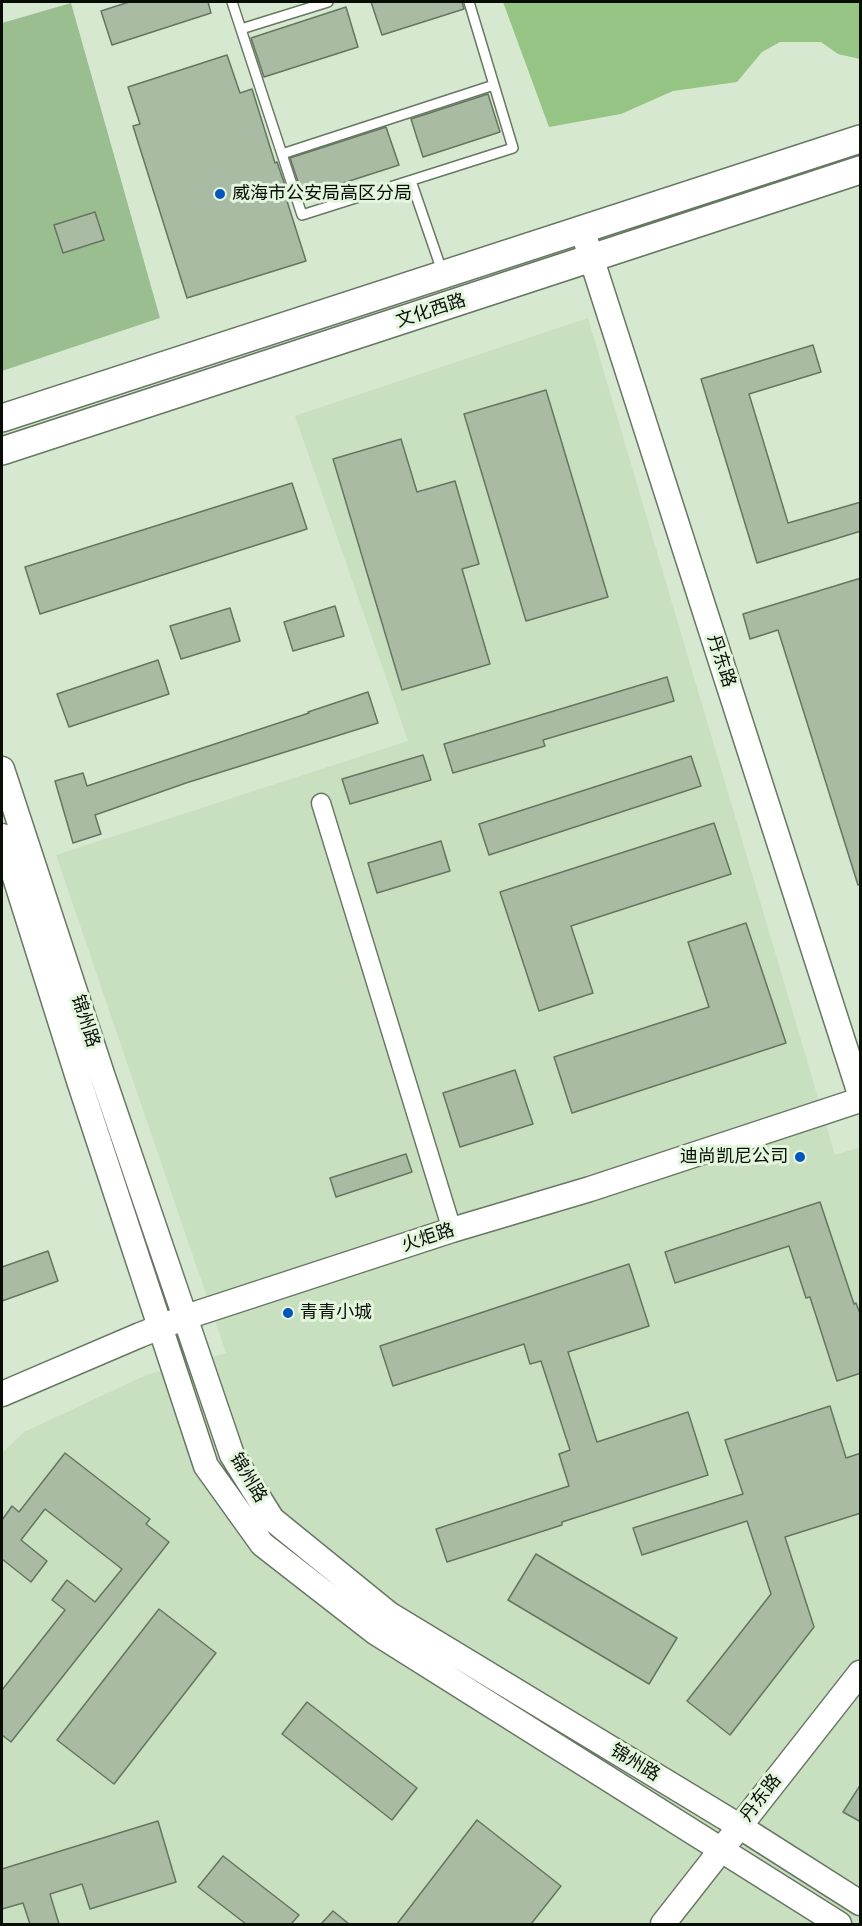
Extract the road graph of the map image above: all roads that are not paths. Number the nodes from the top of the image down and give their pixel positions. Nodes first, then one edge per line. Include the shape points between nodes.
1 (232, 2) edge
2 (328, 2) edge
3 (469, 2) edge
4 (241, 29) junction
5 (494, 85) junction
6 (861, 139) edge
7 (282, 154) junction
8 (861, 170) edge
9 (411, 181) junction
10 (582, 229) junction
11 (592, 258) junction
12 (443, 273) junction
13 (2, 417) edge
14 (5, 450) edge
15 (2, 769) edge
16 (321, 803) dead end
17 (2, 836) edge
18 (861, 1094) edge
19 (861, 1100) edge
20 (452, 1230) junction
21 (186, 1317) junction
22 (159, 1326) junction
23 (2, 1394) edge
24 (861, 1673) edge
25 (739, 1826) junction
26 (721, 1850) junction
27 (861, 1903) edge
28 (663, 1924) edge
29 (839, 1924) edge

1 - 4 lane
2 - 4 lane
3 - 5 lane
4 - 7 lane
5 - 7 lane
5 - 9 lane via 513,148
6 - 10 main road, 文化西路
7 - 9 lane via 302,215
8 - 11 main road, 文化西路
9 - 12 lane
10 - 11 main road, 丹东路
10 - 12 main road, 文化西路
11 - 14 main road, 文化西路
11 - 18 main road, 丹东路
12 - 13 main road, 文化西路
15 - 21 main road, 锦州路
16 - 20 street
17 - 22 main road, 锦州路
19 - 20 main road, 火炬路
20 - 21 main road, 火炬路
21 - 22 main road, 火炬路
21 - 25 main road, 锦州路 via 232,1455 272,1519 389,1614
22 - 23 main road, 火炬路
22 - 26 main road, 锦州路 via 206,1466 262,1544 375,1632
24 - 25 main road, 丹东路
25 - 26 main road, 丹东路
25 - 27 main road, 锦州路
26 - 28 main road, 丹东路
26 - 29 main road, 锦州路

